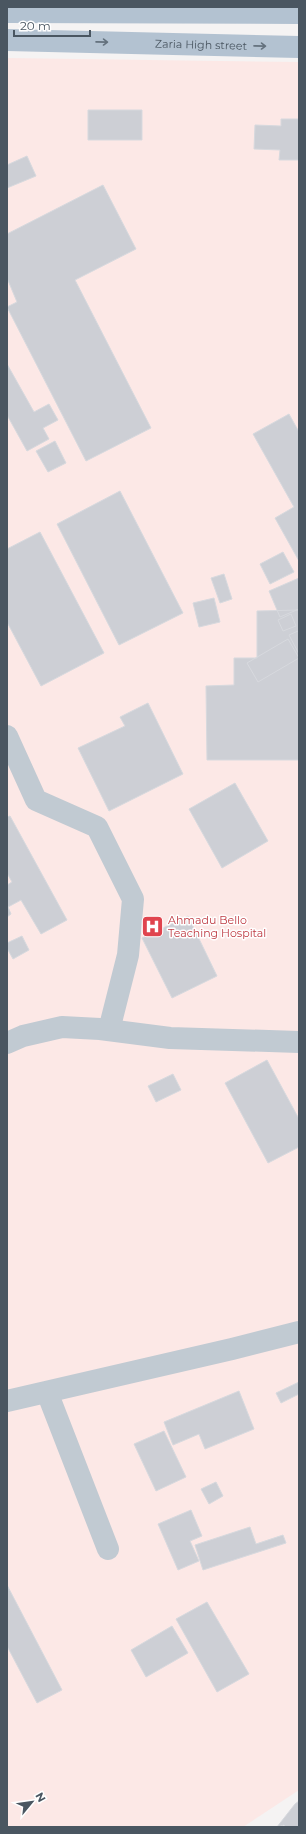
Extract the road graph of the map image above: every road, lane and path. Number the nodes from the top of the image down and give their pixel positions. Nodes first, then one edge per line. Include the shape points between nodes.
1 (7, 12) edge
2 (299, 13) edge
3 (7, 40) edge
4 (299, 46) edge
5 (7, 736) edge
6 (109, 1030) junction
7 (7, 1042) edge
8 (299, 1042) edge
9 (299, 1332) edge
10 (47, 1392) junction
11 (7, 1401) edge
12 (108, 1549) dead end

1 - 2 main road
3 -> 4 main road, Zaria High street
5 - 6 street via 36,800 97,827 133,899 128,955
6 - 7 street via 62,1027
6 - 8 street via 170,1038
9 - 10 street
10 - 11 street
10 - 12 street

